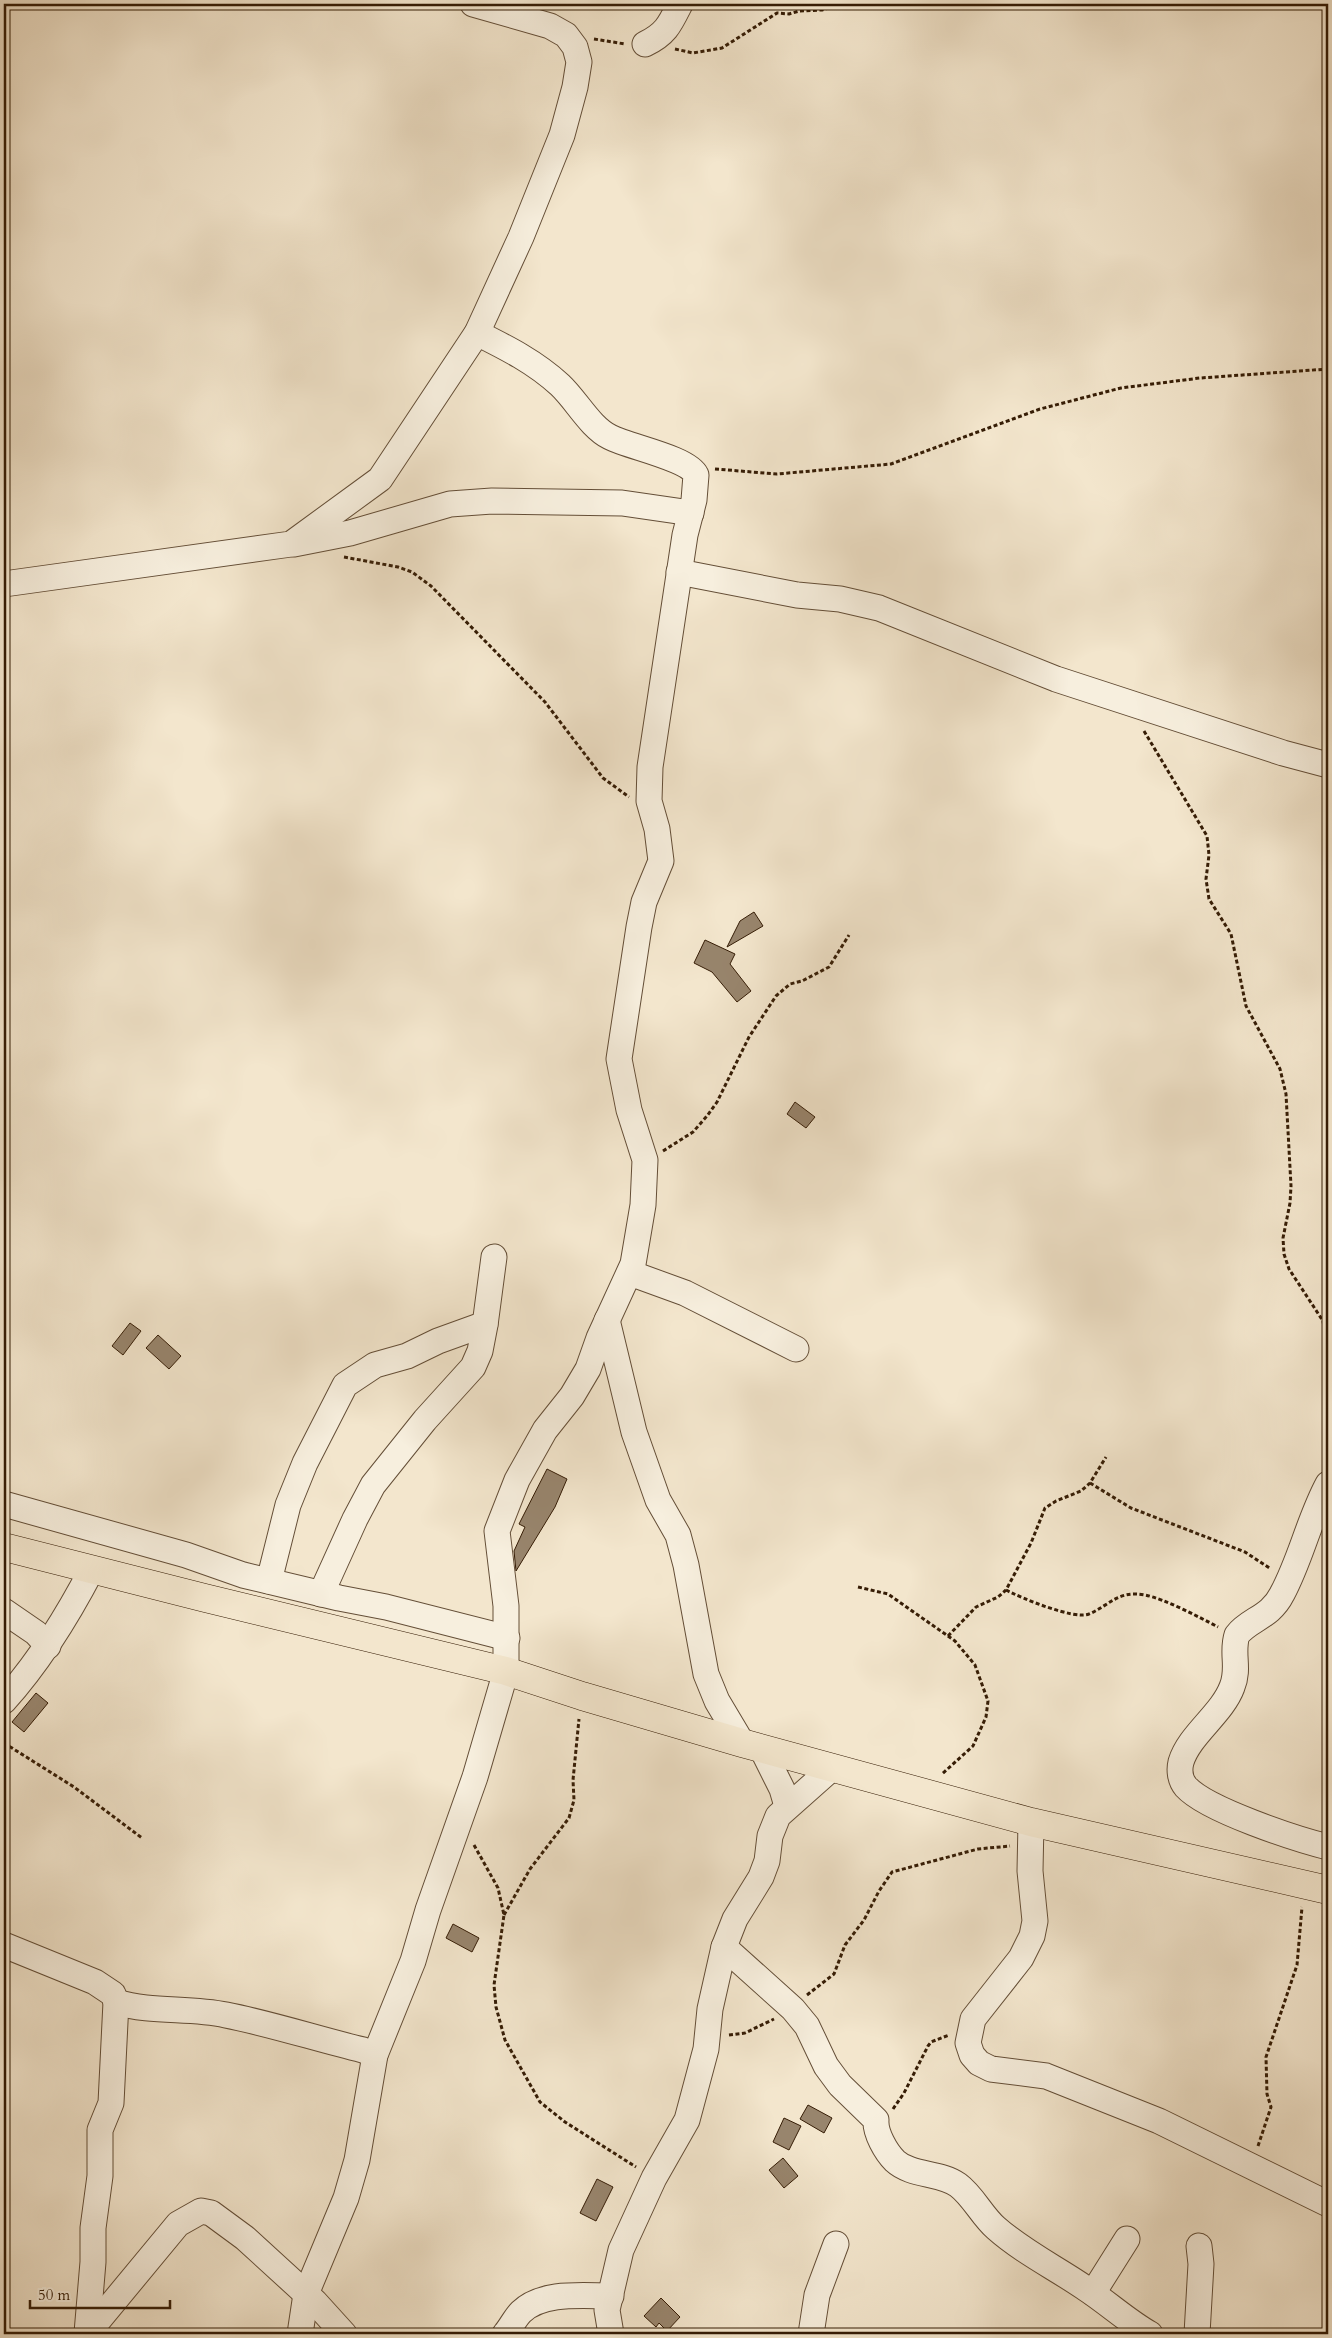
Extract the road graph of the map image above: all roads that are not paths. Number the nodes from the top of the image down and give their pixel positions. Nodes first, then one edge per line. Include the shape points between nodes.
1 (473, 4) edge
2 (680, 4) edge
3 (498, 7) edge
4 (645, 44) dead end
5 (477, 333) junction
6 (692, 509) junction
7 (291, 544) junction
8 (679, 572) junction
9 (4, 584) edge
10 (1328, 765) edge
11 (494, 1256) dead end
12 (630, 1273) junction
13 (607, 1320) junction
14 (485, 1324) junction
15 (796, 1349) dead end
16 (1325, 1494) edge
17 (4, 1504) edge
18 (4, 1547) edge
19 (92, 1569) junction
20 (269, 1581) junction
21 (321, 1594) junction
22 (4, 1611) edge
23 (508, 1638) junction
24 (48, 1646) junction
25 (506, 1671) junction
26 (4, 1701) edge
27 (752, 1746) junction
28 (832, 1768) junction
29 (787, 1806) junction
30 (1031, 1832) junction
31 (1328, 1847) edge
32 (1328, 1890) edge
33 (4, 1945) edge
34 (724, 1947) junction
35 (116, 2002) junction
36 (375, 2056) junction
37 (1328, 2204) edge
38 (1127, 2239) dead end
39 (836, 2244) dead end
40 (1199, 2246) dead end
41 (1093, 2293) junction
42 (306, 2294) junction
43 (611, 2296) junction
44 (87, 2334) edge
45 (300, 2334) edge
46 (344, 2334) edge
47 (506, 2334) edge
48 (611, 2334) edge
49 (811, 2334) edge
50 (1150, 2334) edge
51 (1197, 2334) edge

1 - 3 street
2 - 4 street via 660,36
3 - 5 street via 566,35 575,47 579,62 562,135 521,237
5 - 6 street via 522,355 561,386 603,433 689,466 695,474
5 - 7 street via 380,479
6 - 7 street via 622,503 492,501 450,504 328,539
6 - 8 street
7 - 9 street
8 - 10 street via 879,608 1056,679
8 - 12 street via 648,788 661,861 644,902 619,1059 629,1110 645,1160 643,1205
11 - 14 street
12 - 13 street
12 - 15 street via 685,1293
13 - 23 street via 588,1369 545,1430 517,1480 497,1531
13 - 27 street via 634,1432 658,1500 678,1535 706,1674 716,1701
14 - 20 street via 407,1356 375,1365 345,1385 305,1463 288,1505
14 - 21 street via 473,1367 374,1486 355,1518
16 - 31 street via 1282,1595 1269,1613 1237,1635 1237,1671 1232,1688 1219,1711 1181,1761 1179,1775 1185,1786 1205,1801 1293,1838
17 - 20 street
18 - 19 main road
19 - 24 street
19 - 25 main road
20 - 21 street
21 - 23 street
22 - 24 street via 36,1632
23 - 25 street
24 - 26 street
25 - 27 main road
25 - 36 street via 475,1777 413,1961
27 - 28 main road
27 - 29 street via 782,1789
28 - 29 street
28 - 30 main road via 918,1792
29 - 34 street via 778,1816 770,1836 761,1877 735,1919
30 - 32 main road
30 - 37 street via 1030,1871 1035,1921 1032,1936 1028,1949 984,2004 970,2028 968,2043 972,2055 991,2069 1046,2076 1159,2121
33 - 35 street via 95,1982 113,1994
34 - 41 street via 793,2009 807,2026 826,2066 840,2085 876,2120 876,2127 895,2160 960,2186 996,2228
34 - 43 street via 710,2009 707,2040 687,2120 624,2239
35 - 36 street via 156,2009 225,2014 363,2050
35 - 44 street via 111,2103 100,2130 100,2176 93,2228
36 - 42 street via 346,2198
38 - 41 street
39 - 49 street via 817,2295
40 - 51 street
41 - 50 street via 1127,2321
42 - 44 street via 245,2238 211,2213 201,2211 178,2224
42 - 45 street
42 - 46 street
43 - 47 street via 555,2297 534,2303 521,2312
43 - 48 street via 607,2310

